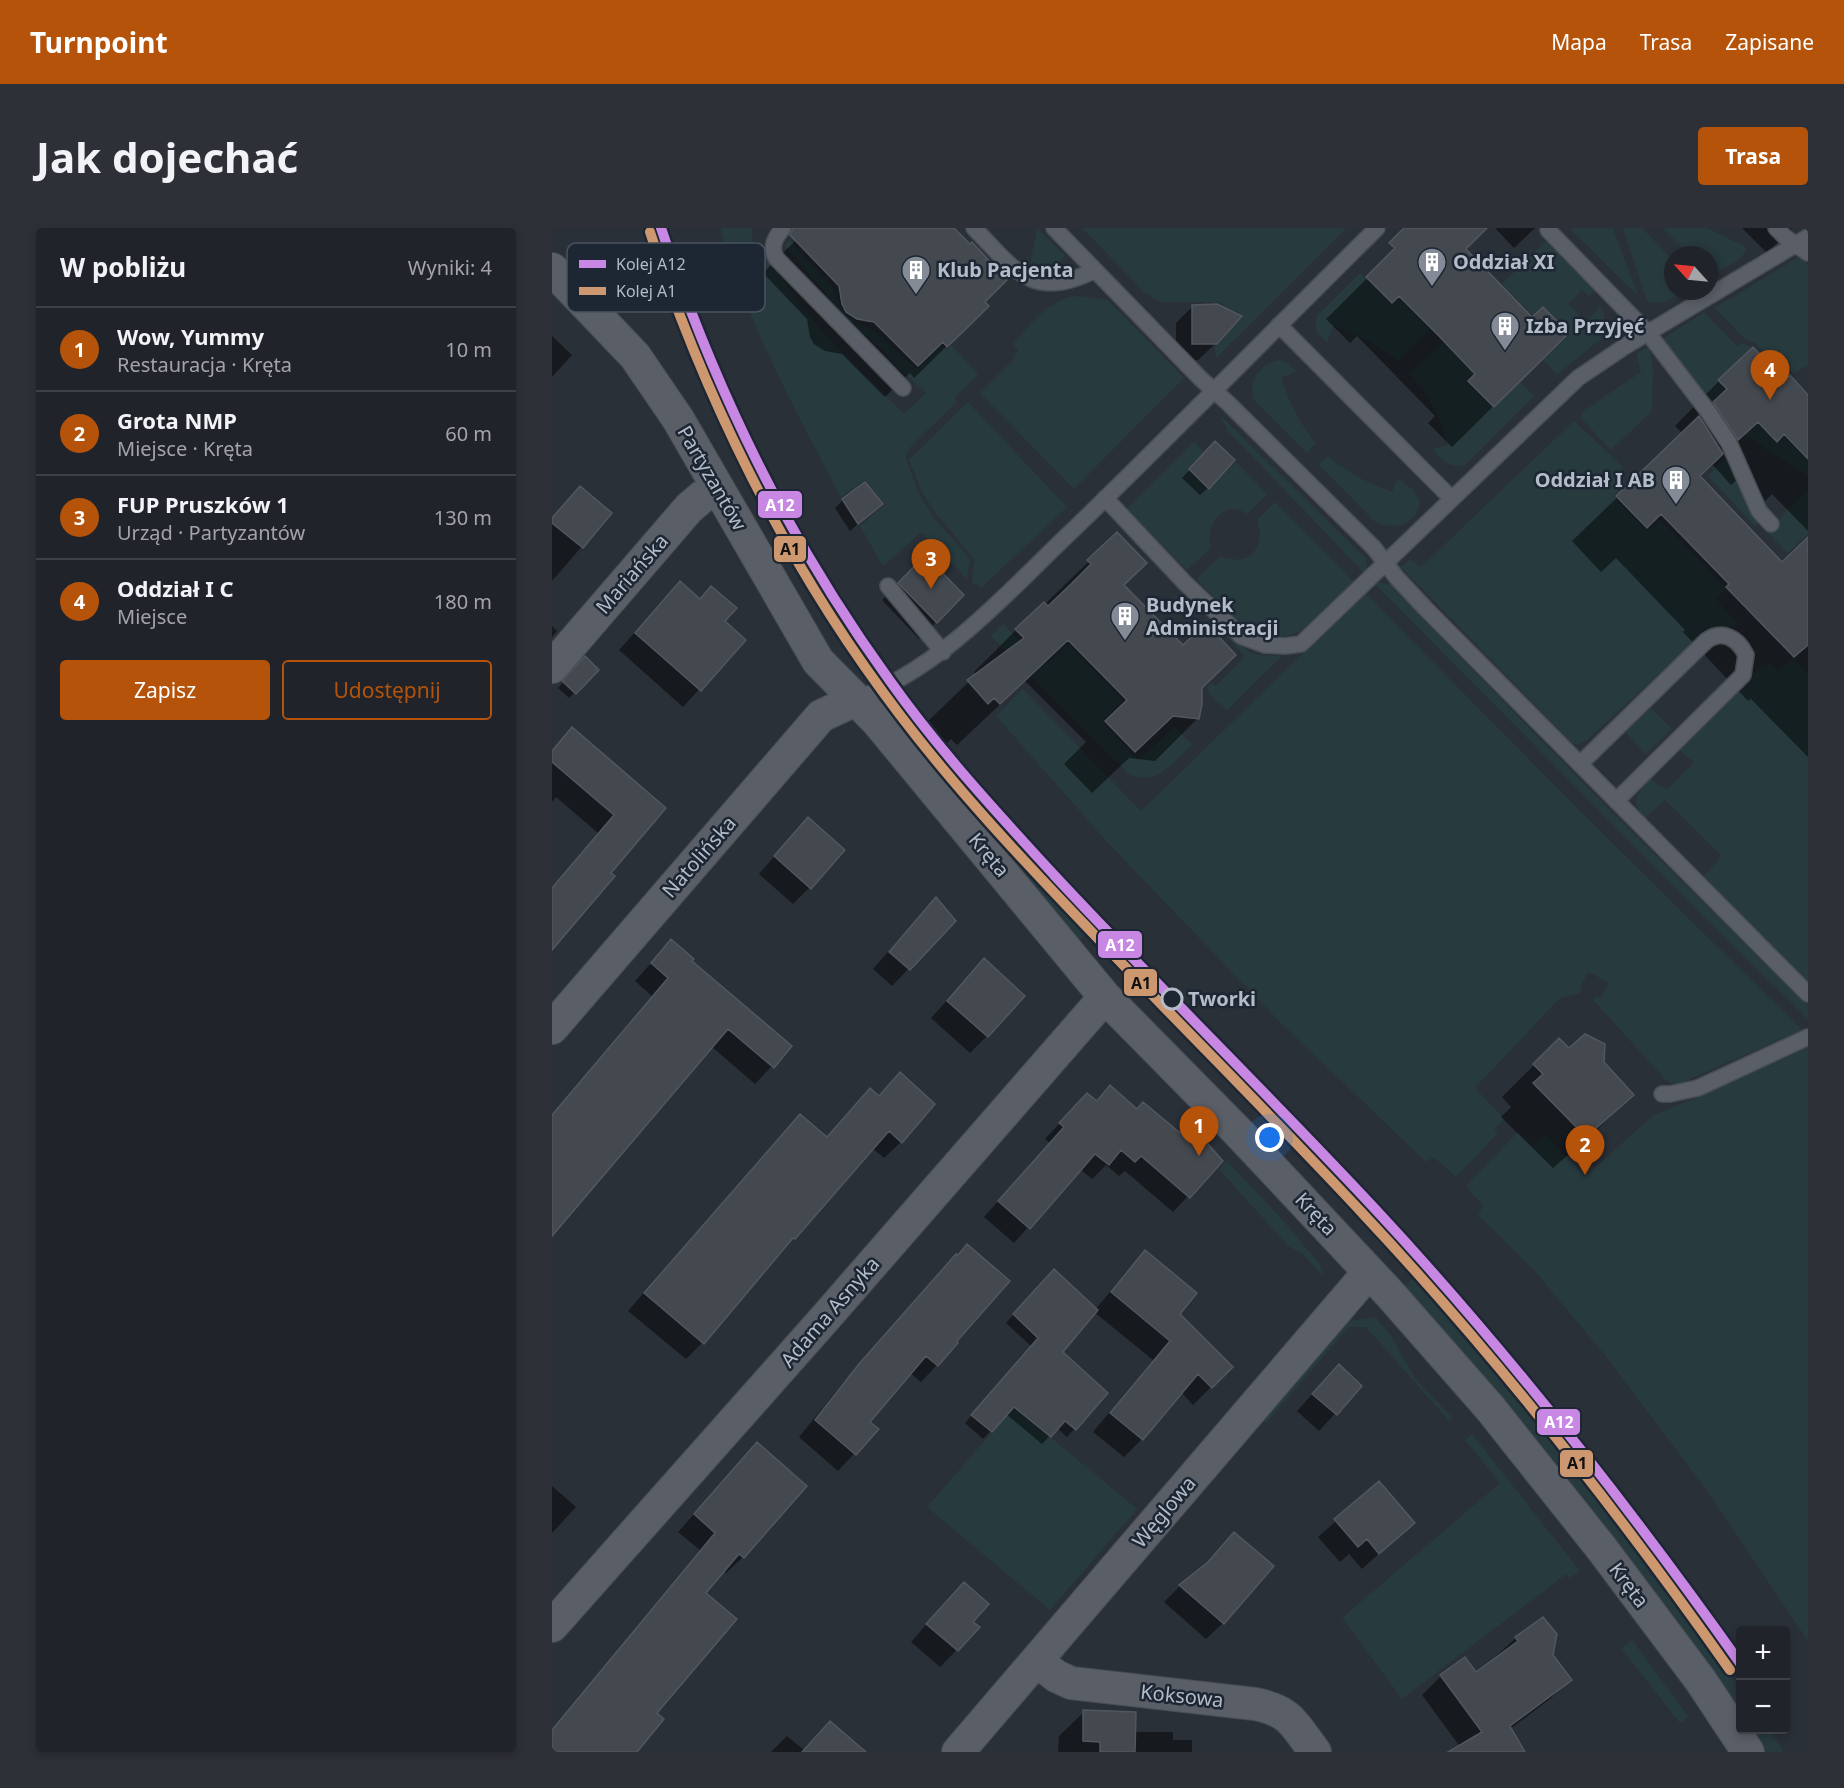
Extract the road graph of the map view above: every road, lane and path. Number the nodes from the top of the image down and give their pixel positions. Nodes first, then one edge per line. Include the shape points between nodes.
1 (783, 228) edge
2 (974, 228) edge
3 (1054, 228) edge
4 (1377, 228) edge
5 (1776, 228) edge
6 (1548, 230) dead end
7 (1804, 245) edge
8 (552, 269) edge
9 (1095, 270) junction
10 (567, 285) edge
11 (593, 312) edge
12 (1279, 325) junction
13 (1648, 333) junction
14 (903, 388) dead end
15 (1214, 389) junction
16 (718, 488) junction
17 (1105, 498) junction
18 (1451, 498) junction
19 (1771, 524) dead end
20 (1385, 563) junction
21 (888, 586) dead end
22 (943, 652) junction
23 (552, 667) edge
24 (855, 700) junction
25 (1580, 764) junction
26 (1616, 801) junction
27 (1808, 994) edge
28 (1105, 996) junction
29 (552, 1028) edge
30 (1808, 1037) edge
31 (1662, 1094) dead end
32 (1369, 1272) junction
33 (552, 1626) edge
34 (1037, 1661) junction
35 (958, 1752) edge
36 (1314, 1752) edge
37 (1748, 1752) edge

1 - 14 lane via 774,240 776,258
2 - 9 lane via 1027,279 1061,283
3 - 9 lane
4 - 12 lane
5 - 7 lane via 1786,238
6 - 13 lane
7 - 13 lane
8 - 10 street, Partyzantów
9 - 15 lane
11 - 16 street, Partyzantów via 646,369
12 - 15 lane
12 - 18 lane
13 - 18 lane via 1578,378
13 - 19 lane via 1729,443 1759,511
15 - 17 lane
15 - 20 lane
16 - 23 street, Mariańska via 689,508
16 - 24 street, Partyzantów via 808,647
17 - 20 lane via 1230,626 1241,636 1265,645 1301,644
17 - 22 lane
18 - 20 lane
20 - 25 lane
21 - 22 lane
22 - 24 lane via 909,675
24 - 28 street, Kręta via 877,721
24 - 29 street, Natolińska via 821,716
25 - 26 lane
25 - 26 lane via 1710,637 1723,635 1736,641 1746,655 1743,675
26 - 27 lane
28 - 32 street, Kręta
28 - 33 street, Adama Asnyka
30 - 31 lane via 1698,1088
32 - 34 street, Węglowa
32 - 37 street, Kręta via 1490,1408 1602,1549 1701,1681
34 - 35 street, Węglowa
34 - 36 street, Koksowa via 1071,1683 1276,1709 1290,1719

